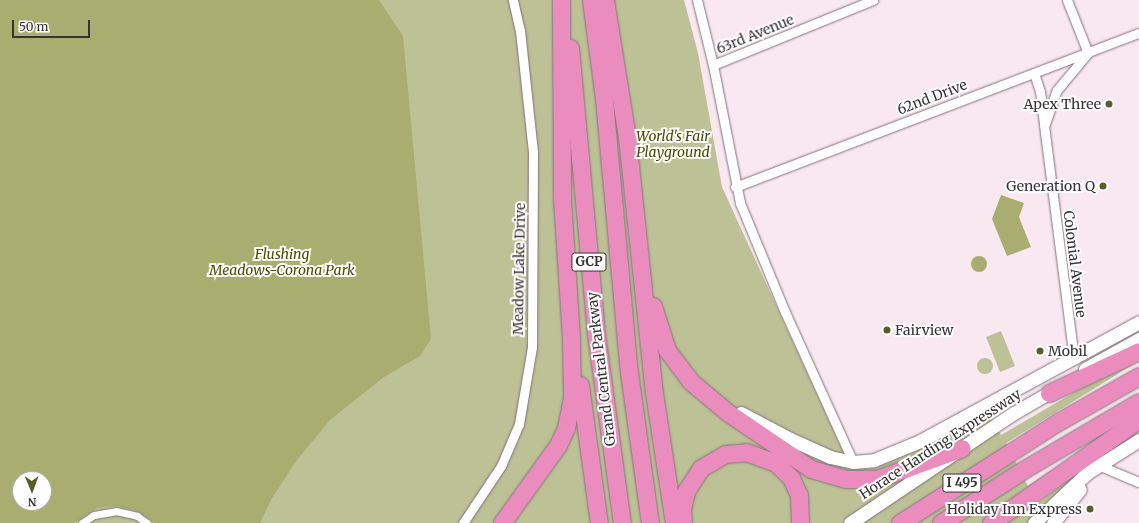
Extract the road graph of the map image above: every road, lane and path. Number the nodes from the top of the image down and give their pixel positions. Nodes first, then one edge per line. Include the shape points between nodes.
1 (513, 0) edge
2 (562, 0) edge
3 (591, 0) edge
4 (605, 0) edge
5 (697, 0) edge
6 (873, 0) edge
7 (1067, 0) edge
8 (1139, 33) edge
9 (1088, 53) junction
10 (713, 66) junction
11 (1034, 73) junction
12 (1044, 125) junction
13 (735, 187) junction
14 (637, 220) junction
15 (1139, 322) edge
16 (571, 338) junction
17 (1139, 339) edge
18 (1139, 351) edge
19 (1074, 358) junction
20 (1139, 376) edge
21 (690, 381) junction
22 (1049, 393) junction
23 (1139, 402) edge
24 (1139, 419) edge
25 (1139, 440) edge
26 (962, 448) junction
27 (1117, 453) junction
28 (853, 462) junction
29 (1103, 467) junction
30 (1139, 482) edge
31 (82, 523) edge
32 (147, 523) edge
33 (463, 523) edge
34 (502, 523) edge
35 (599, 523) edge
36 (622, 523) edge
37 (650, 523) edge
38 (674, 523) edge
39 (683, 523) edge
40 (800, 523) edge
41 (850, 523) edge
42 (900, 523) edge
43 (941, 523) edge
44 (991, 523) edge
45 (1034, 523) edge
46 (1053, 523) edge

1 - 33 street, Meadow Lake Drive via 520,31 533,152 532,347 519,424 501,466
2 - 16 highway via 562,198
2 - 36 highway, Grand Central Parkway / GCP via 576,100 598,353
3 - 37 highway, Grand Central Parkway / GCP via 604,99 626,346
4 - 14 highway via 626,130
5 - 10 street
6 - 10 street, 63rd Avenue
7 - 9 street
8 - 9 street, 62nd Drive
9 - 11 street, 62nd Drive
9 - 12 street, Colonial Avenue via 1057,90
10 - 13 street
11 - 12 street, Colonial Avenue via 1040,91
11 - 13 street, 62nd Drive
12 - 19 street, Colonial Avenue
13 - 28 street via 785,312
14 - 21 highway via 659,331 674,360
14 - 38 highway via 654,393
15 - 19 main road, Horace Harding Expressway
16 - 34 highway via 572,398 564,433 551,457
16 - 35 highway
17 - 22 main road, Horace Harding Expressway via 1095,363
18 - 22 highway
19 - 28 main road, Horace Harding Expressway via 904,449 884,458
20 - 42 highway, I 495 via 1045,430
21 - 26 highway via 791,457 811,469 832,476 856,481 888,477
21 - 28 main road, Horace Harding Expressway via 790,439 830,457
22 - 26 main road, Horace Harding Expressway
23 - 43 highway, I 495 via 1023,470
24 - 44 highway
25 - 27 main road
26 - 41 main road, Horace Harding Expressway
27 - 29 main road
27 - 45 main road via 1087,473
29 - 30 street
29 - 46 main road
31 - 32 street via 94,515 116,511 137,516
39 - 40 highway via 684,500 695,475 717,457 746,452 776,463 791,478 799,495

